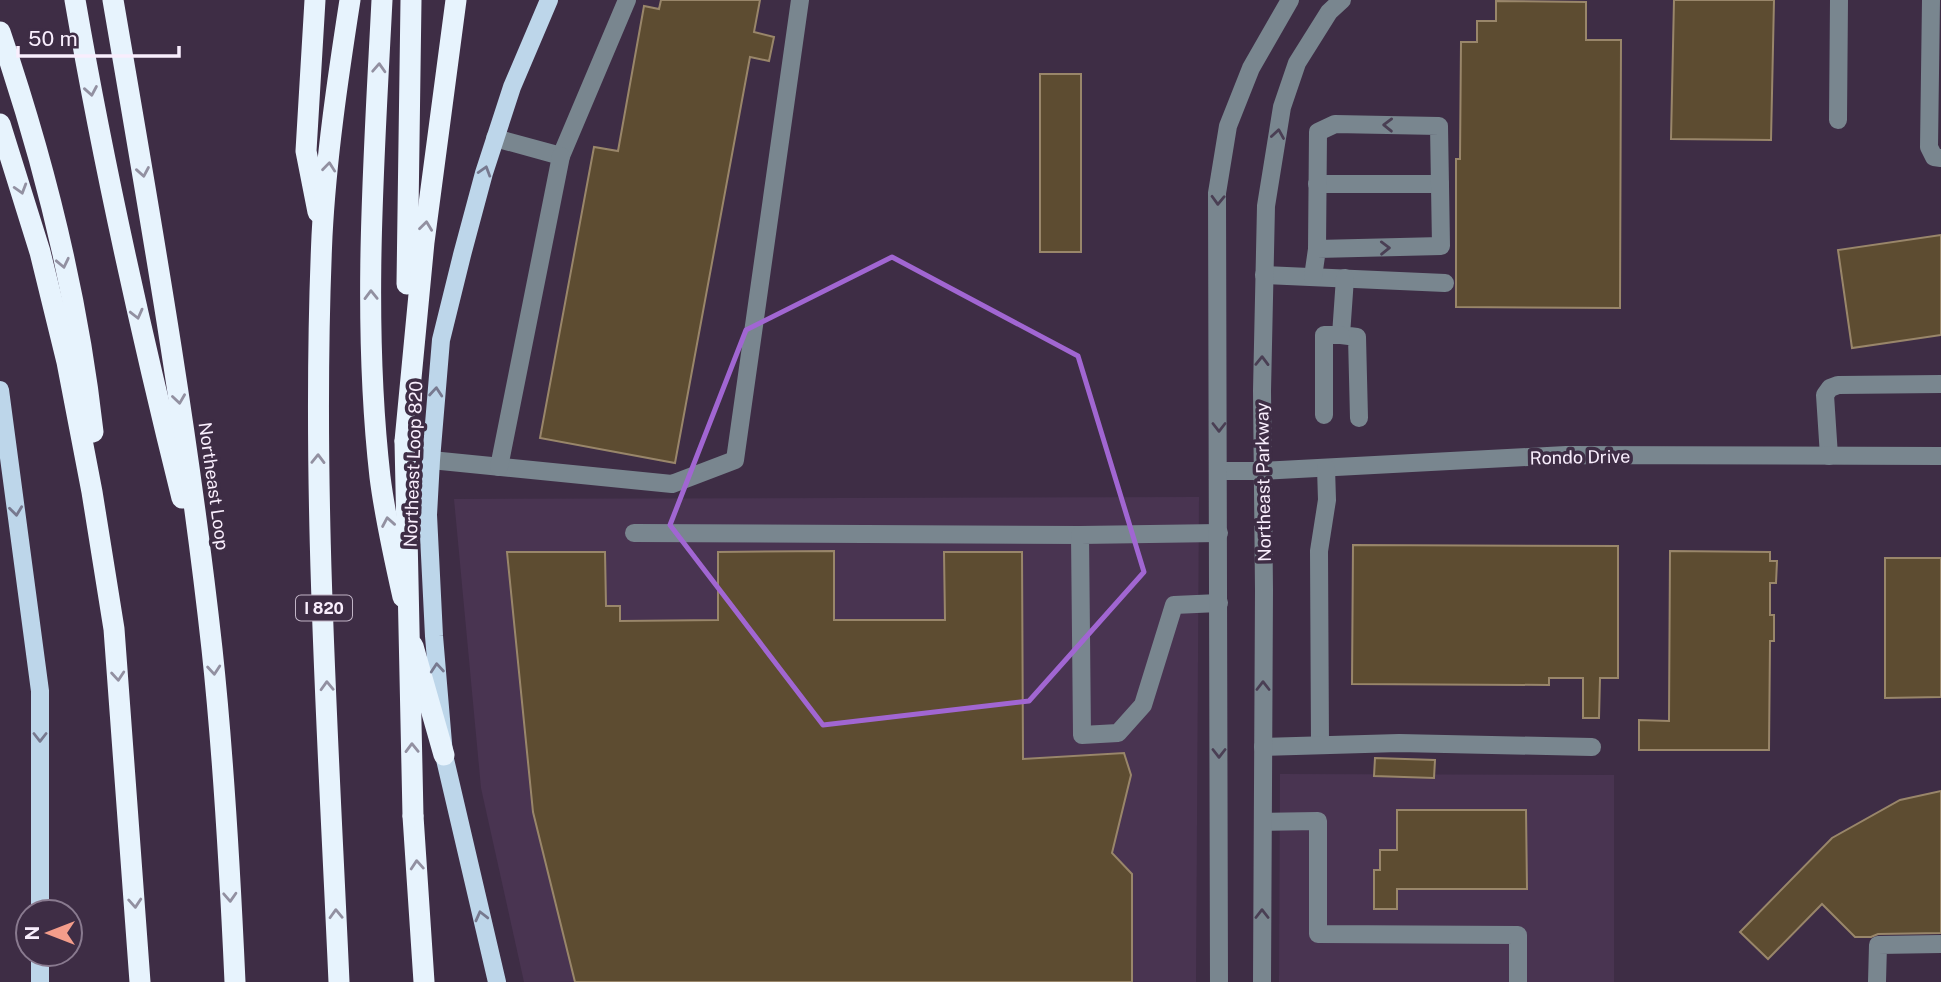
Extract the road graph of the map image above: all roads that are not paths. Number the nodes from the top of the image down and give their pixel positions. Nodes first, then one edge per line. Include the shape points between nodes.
1 (75, 0) edge
2 (113, 0) edge
3 (315, 0) edge
4 (350, 0) edge
5 (382, 0) edge
6 (411, 0) edge
7 (456, 0) edge
8 (549, 0) edge
9 (627, 0) edge
10 (800, 0) edge
11 (1290, 0) edge
12 (1342, 0) edge
13 (1839, 0) edge
14 (1931, 0) edge
15 (0, 33) edge
16 (1838, 120) dead end
17 (0, 124) edge
18 (495, 138) junction
19 (562, 156) junction
20 (1941, 158) edge
21 (1317, 184) junction
22 (1440, 184) junction
23 (322, 234) junction
24 (1317, 249) junction
25 (1264, 275) junction
26 (1313, 277) junction
27 (1345, 278) junction
28 (1445, 282) dead end
29 (1341, 335) junction
30 (1941, 384) edge
31 (1, 392) edge
32 (1324, 415) dead end
33 (1359, 418) dead end
34 (405, 441) junction
35 (1829, 456) junction
36 (1941, 456) edge
37 (431, 460) junction
38 (499, 467) junction
39 (1326, 468) junction
40 (1219, 471) junction
41 (1262, 471) junction
42 (634, 533) dead end
43 (1219, 533) junction
44 (1080, 535) junction
45 (207, 602) junction
46 (1219, 603) junction
47 (114, 629) junction
48 (1320, 745) junction
49 (1263, 747) junction
50 (1592, 747) dead end
51 (444, 755) junction
52 (1263, 822) junction
53 (40, 898) edge
54 (1941, 944) edge
55 (140, 982) edge
56 (235, 982) edge
57 (339, 982) edge
58 (424, 982) edge
59 (497, 982) edge
60 (1219, 982) edge
61 (1262, 982) edge
62 (1518, 982) edge
63 (1877, 982) edge

1 -> 45 highway via 134,303
2 -> 45 highway, Northeast Loop via 166,307
3 - 23 highway via 306,151
23 -> 4 highway, I 820
51 -> 5 highway via 412,643 380,478 371,258
6 - 34 highway
34 -> 7 highway via 424,242
8 - 18 main road, Northeast Loop 820
9 - 19 street
10 - 38 street via 736,460 672,484
11 -> 40 street via 1251,68 1228,126 1217,193
25 -> 12 street, Northeast Parkway via 1266,206 1282,107 1297,63 1329,12
13 - 16 street
14 - 20 street via 1929,146 1934,157
15 -> 47 highway via 42,170 79,336
17 -> 47 highway via 40,252 67,362
18 - 19 street
37 -> 18 main road, Northeast Loop 820 via 441,340
19 - 38 street
21 - 22 street
22 -> 21 street via 1439,126 1335,124 1318,132
21 - 24 street
24 -> 22 street via 1441,246
57 -> 23 highway, I 820 via 318,470
24 - 26 street
25 - 26 street
41 -> 25 street, Northeast Parkway
26 - 27 street
27 - 28 street
27 - 29 street
29 - 32 street via 1324,335
29 - 33 street via 1357,337
30 - 35 street via 1830,388 1825,395
31 -> 53 main road via 40,691
58 -> 34 highway, bridge via 413,816
35 - 36 street, Rondo Drive
35 - 39 street, Rondo Drive via 1566,455
37 - 38 street
51 -> 37 main road, Northeast Loop 820 via 429,542
39 - 41 street, Rondo Drive
39 - 48 street via 1327,500 1319,551
40 - 41 street, Rondo Drive
40 - 43 street
49 -> 41 street, Northeast Parkway
42 - 44 street
43 - 44 street
43 - 46 street
44 - 46 street via 1082,735 1118,733 1143,705 1174,605
45 -> 56 highway, Northeast Loop
46 -> 60 street
47 -> 55 highway
48 - 49 street
48 - 50 street
49 - 52 street, Northeast Parkway
59 -> 51 main road, Northeast Loop 820
61 -> 52 street, Northeast Parkway
52 - 62 street via 1318,821 1318,934 1518,936
54 - 63 street via 1878,945

